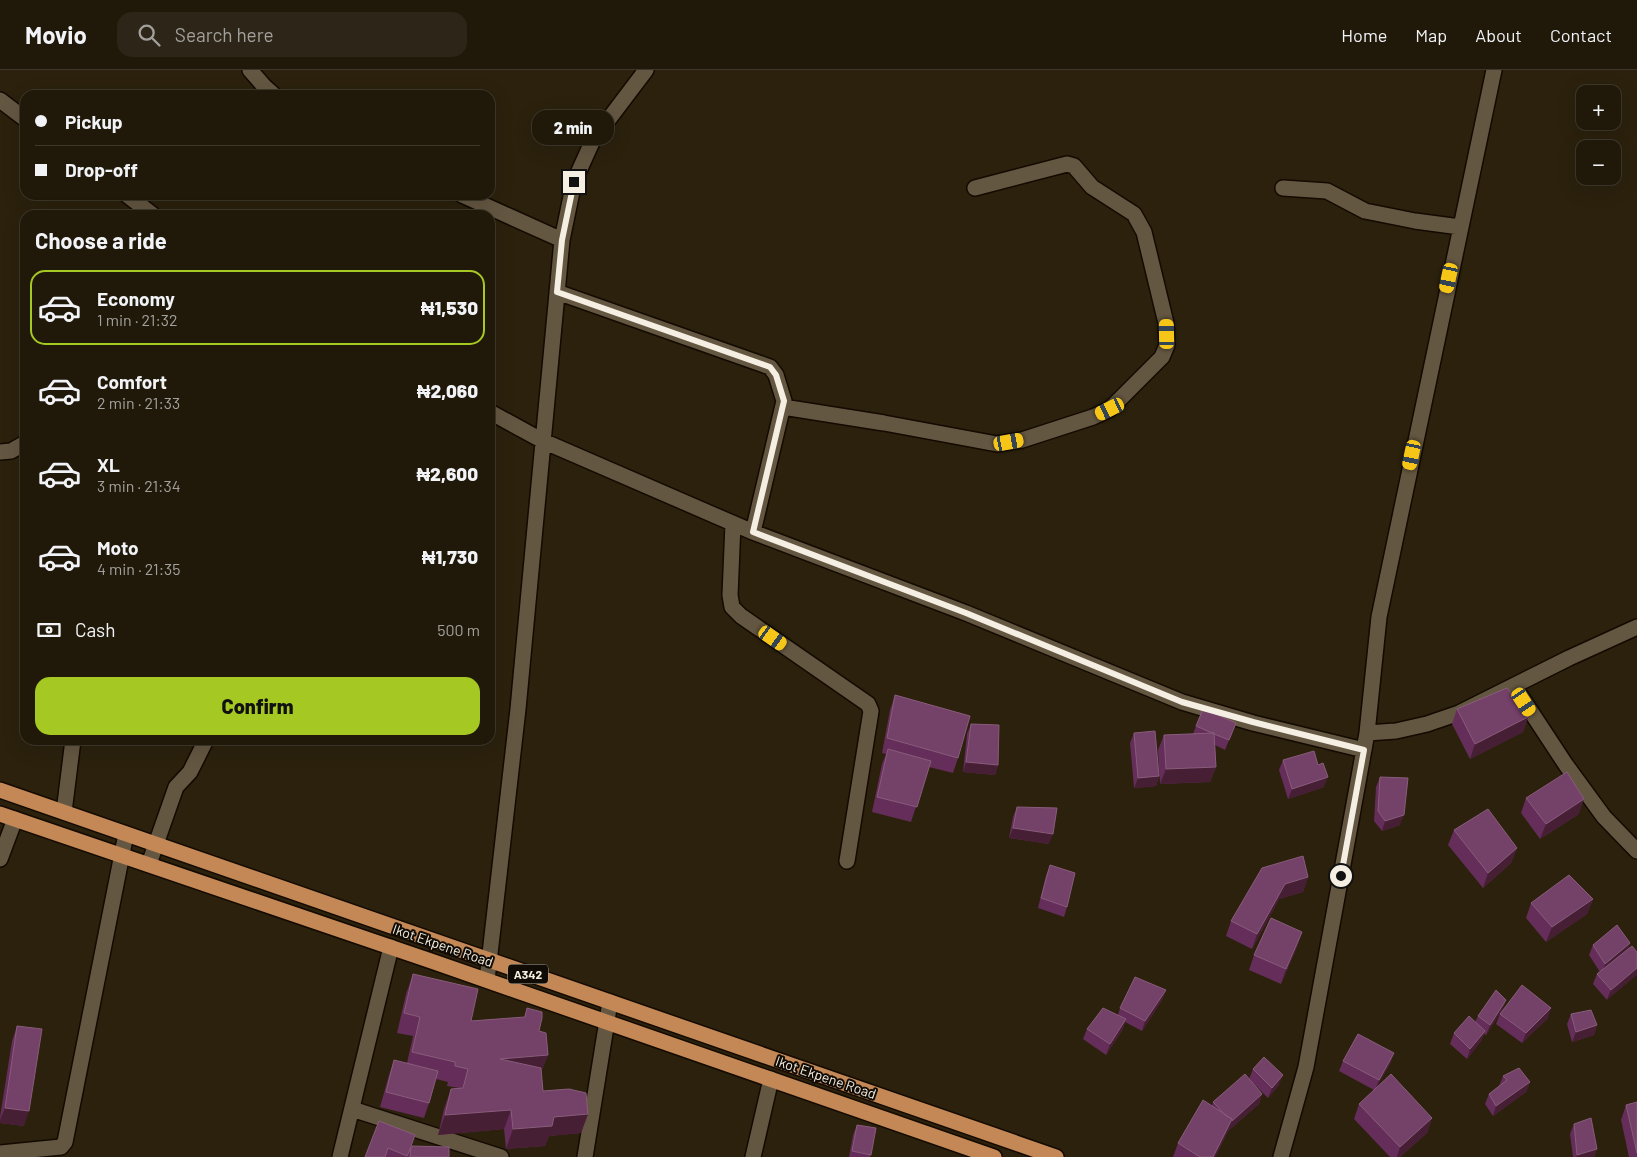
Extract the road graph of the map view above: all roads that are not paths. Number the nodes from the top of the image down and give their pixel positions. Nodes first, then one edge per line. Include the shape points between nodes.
1 (250, 70) edge
2 (646, 70) edge
3 (1494, 70) edge
4 (268, 90) edge
5 (0, 100) edge
6 (20, 115) edge
7 (975, 188) dead end
8 (1283, 188) dead end
9 (134, 200) edge
10 (473, 200) edge
11 (147, 210) edge
12 (1460, 227) junction
13 (562, 240) junction
14 (557, 292) junction
15 (783, 407) junction
16 (495, 415) edge
17 (543, 441) junction
18 (20, 447) edge
19 (0, 452) edge
20 (733, 524) junction
21 (753, 532) junction
22 (1637, 627) edge
23 (1514, 686) junction
24 (1367, 733) junction
25 (72, 745) edge
26 (204, 745) edge
27 (1364, 750) junction
28 (0, 790) edge
29 (64, 812) junction
30 (0, 814) edge
31 (15, 819) junction
32 (126, 834) junction
33 (156, 844) junction
34 (1637, 851) edge
35 (122, 855) junction
36 (0, 859) edge
37 (847, 861) dead end
38 (149, 864) junction
39 (391, 947) junction
40 (488, 960) junction
41 (487, 980) junction
42 (610, 1002) junction
43 (607, 1022) junction
44 (771, 1079) junction
45 (352, 1109) junction
46 (0, 1153) edge
47 (340, 1157) edge
48 (501, 1157) edge
49 (585, 1157) edge
50 (753, 1157) edge
51 (994, 1157) edge
52 (1056, 1157) edge
53 (1281, 1157) edge

1 - 4 street
2 - 13 street via 593,140 574,182
3 - 12 street
5 - 6 street
7 - 15 street via 1067,164 1074,166 1092,187 1134,214 1144,232 1166,323 1167,345 1162,357 1110,409 1022,440 996,444
8 - 12 street via 1328,191 1365,211
9 - 11 street
10 - 13 street
12 - 24 street via 1379,617
13 - 14 street
14 - 15 street via 770,367 776,375
14 - 17 street
15 - 21 street
16 - 17 street
17 - 20 street
17 - 40 street via 518,709
18 - 19 street
20 - 21 street
20 - 37 street via 732,607 868,704 871,711
21 - 27 street via 966,613 1182,702
22 - 23 street
23 - 24 street via 1459,713 1427,724
23 - 34 street via 1604,817
24 - 27 street
25 - 29 street
26 - 33 street via 190,772 176,786
27 - 53 street via 1306,1067
28 - 29 highway, Ikot Ekpene Road / A342
29 - 32 highway, Ikot Ekpene Road / A342
30 - 31 highway, Ikot Ekpene Road / A342
31 - 35 highway, Ikot Ekpene Road / A342
31 - 36 street
32 - 33 highway, Ikot Ekpene Road / A342
32 - 35 street
33 - 38 street
33 - 40 highway, Ikot Ekpene Road / A342
35 - 38 highway, Ikot Ekpene Road / A342
35 - 46 street via 65,1142 61,1147
38 - 39 highway, Ikot Ekpene Road / A342
39 - 41 highway, Ikot Ekpene Road / A342
39 - 45 street
40 - 41 street
40 - 42 highway, Ikot Ekpene Road / A342
41 - 43 highway, Ikot Ekpene Road / A342
42 - 43 street
42 - 52 highway, Ikot Ekpene Road / A342
43 - 44 highway, Ikot Ekpene Road / A342
43 - 49 street
44 - 50 street
44 - 51 highway, Ikot Ekpene Road / A342
45 - 47 street
45 - 48 street

